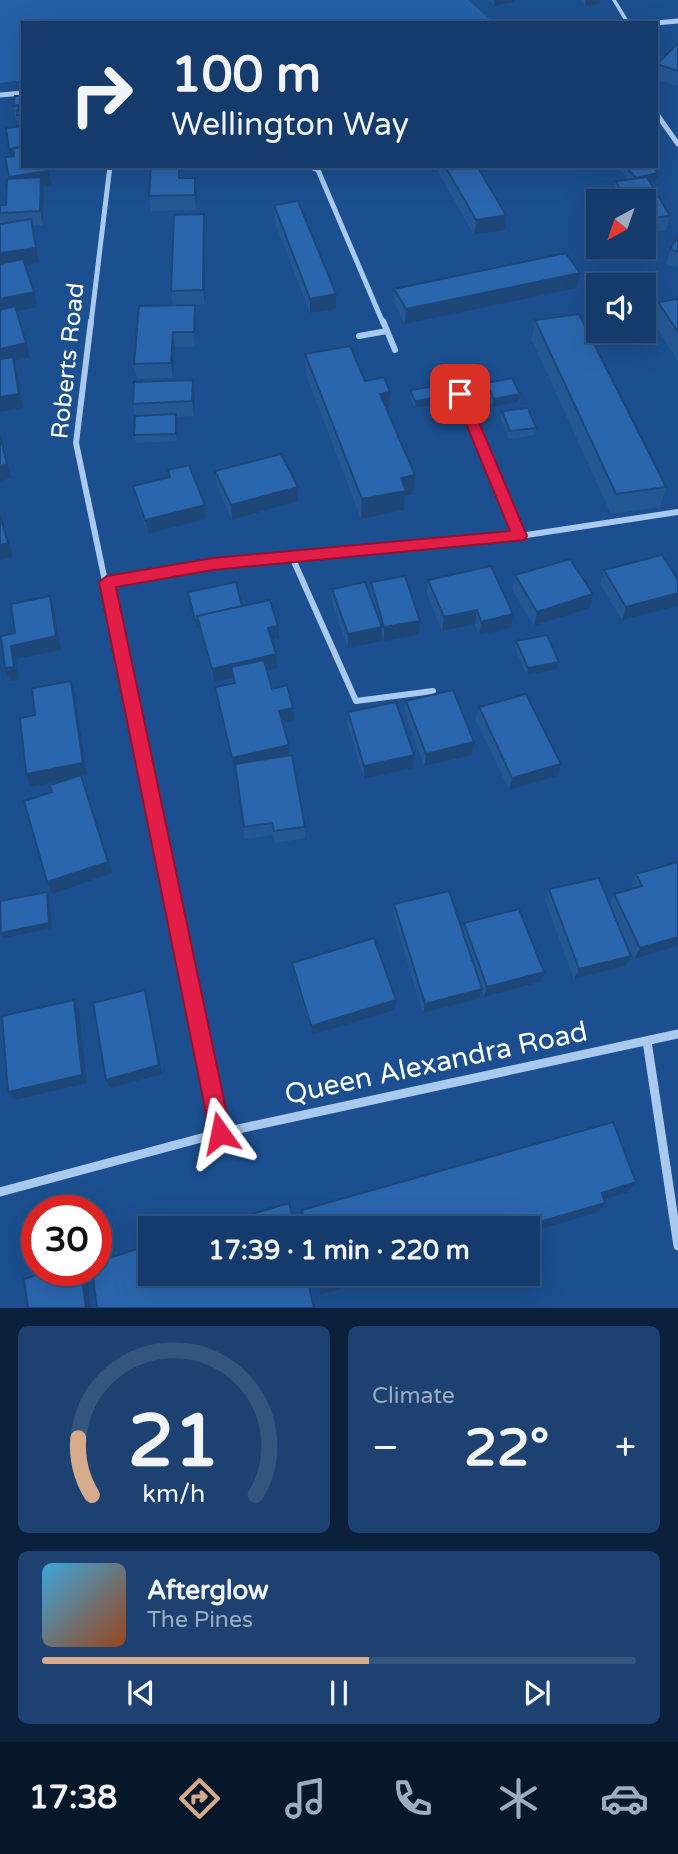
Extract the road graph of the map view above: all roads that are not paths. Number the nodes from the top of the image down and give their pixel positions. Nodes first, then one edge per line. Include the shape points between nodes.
1 (614, 0) edge
2 (627, 21) edge
3 (678, 21) edge
4 (658, 23) edge
5 (21, 93) edge
6 (0, 95) edge
7 (658, 116) edge
8 (678, 144) edge
9 (110, 168) edge
10 (313, 168) edge
11 (387, 331) junction
12 (359, 336) dead end
13 (395, 350) dead end
14 (451, 370) dead end
15 (678, 512) edge
16 (520, 536) junction
17 (292, 557) junction
18 (107, 582) junction
19 (433, 691) dead end
20 (678, 1034) edge
21 (647, 1041) junction
22 (220, 1133) junction
23 (0, 1192) edge
24 (678, 1246) edge

1 - 2 lane
3 - 4 street
5 - 6 street
7 - 8 street
9 - 18 street, Roberts Road via 76,443
10 - 11 street via 318,170
11 - 12 street
11 - 13 street
14 - 16 street
15 - 16 street
16 - 17 street
17 - 18 street via 213,564
17 - 19 street via 356,701
18 - 22 street, Roberts Road
20 - 21 street, Queen Alexandra Road
21 - 22 street, Queen Alexandra Road
21 - 24 street
22 - 23 street, Queen Alexandra Road

